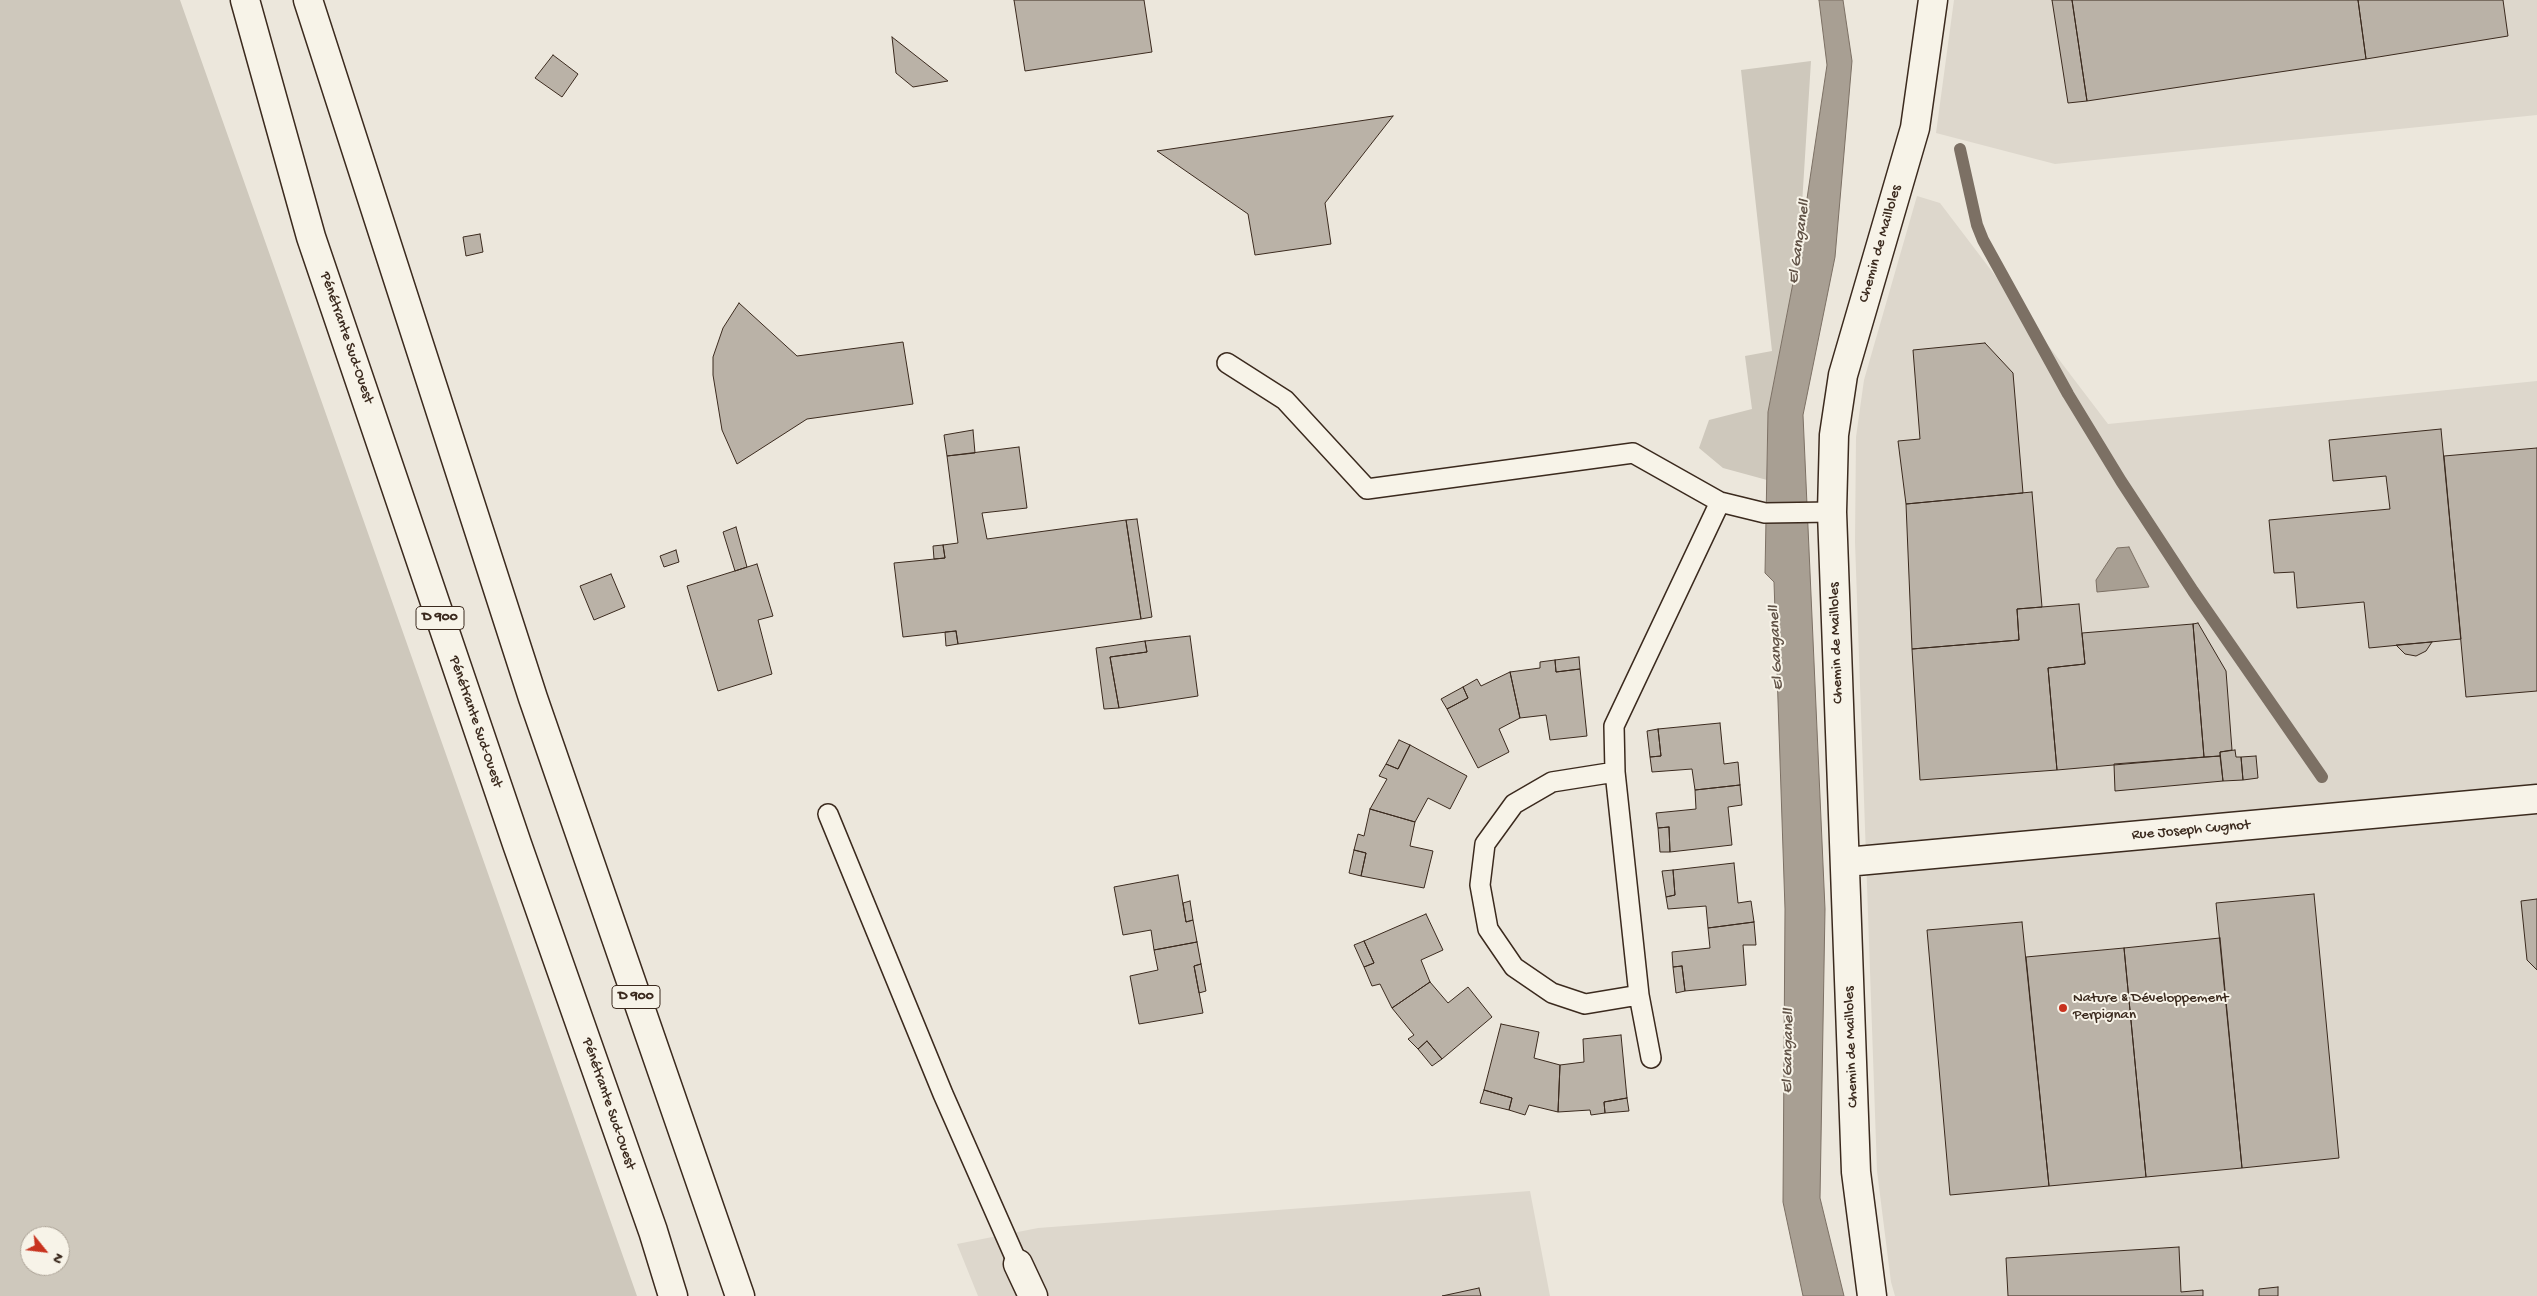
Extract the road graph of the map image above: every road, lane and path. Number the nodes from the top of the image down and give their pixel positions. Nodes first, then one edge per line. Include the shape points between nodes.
1 (245, 0) edge
2 (308, 0) edge
3 (1933, 0) edge
4 (1227, 363) dead end
5 (1720, 502) junction
6 (1819, 512) junction
7 (1615, 772) junction
8 (2537, 799) edge
9 (828, 814) dead end
10 (1846, 862) junction
11 (1639, 995) junction
12 (1651, 1058) dead end
13 (1018, 1264) joint
14 (673, 1296) edge
15 (740, 1296) edge
16 (1033, 1296) edge
17 (1872, 1296) edge

1 - 14 main road, Pénétrante Sud-Ouest / D 900 via 312,237
2 - 15 main road, D 900 via 533,698
3 - 6 main road, Chemin de Mailloles via 1915,128 1842,375
4 - 5 lane via 1285,400 1368,490 1633,453
5 - 6 lane via 1765,513
5 - 7 lane via 1614,726
6 - 10 main road, Chemin de Mailloles
7 - 11 lane
7 - 11 lane via 1552,782 1514,804 1485,844 1480,885 1488,929 1514,967 1552,993 1585,1004
8 - 10 main road, Rue Joseph Cugnot
9 - 13 lane via 943,1094
10 - 17 main road, Chemin de Mailloles via 1856,1172
11 - 12 lane
13 - 16 main road

